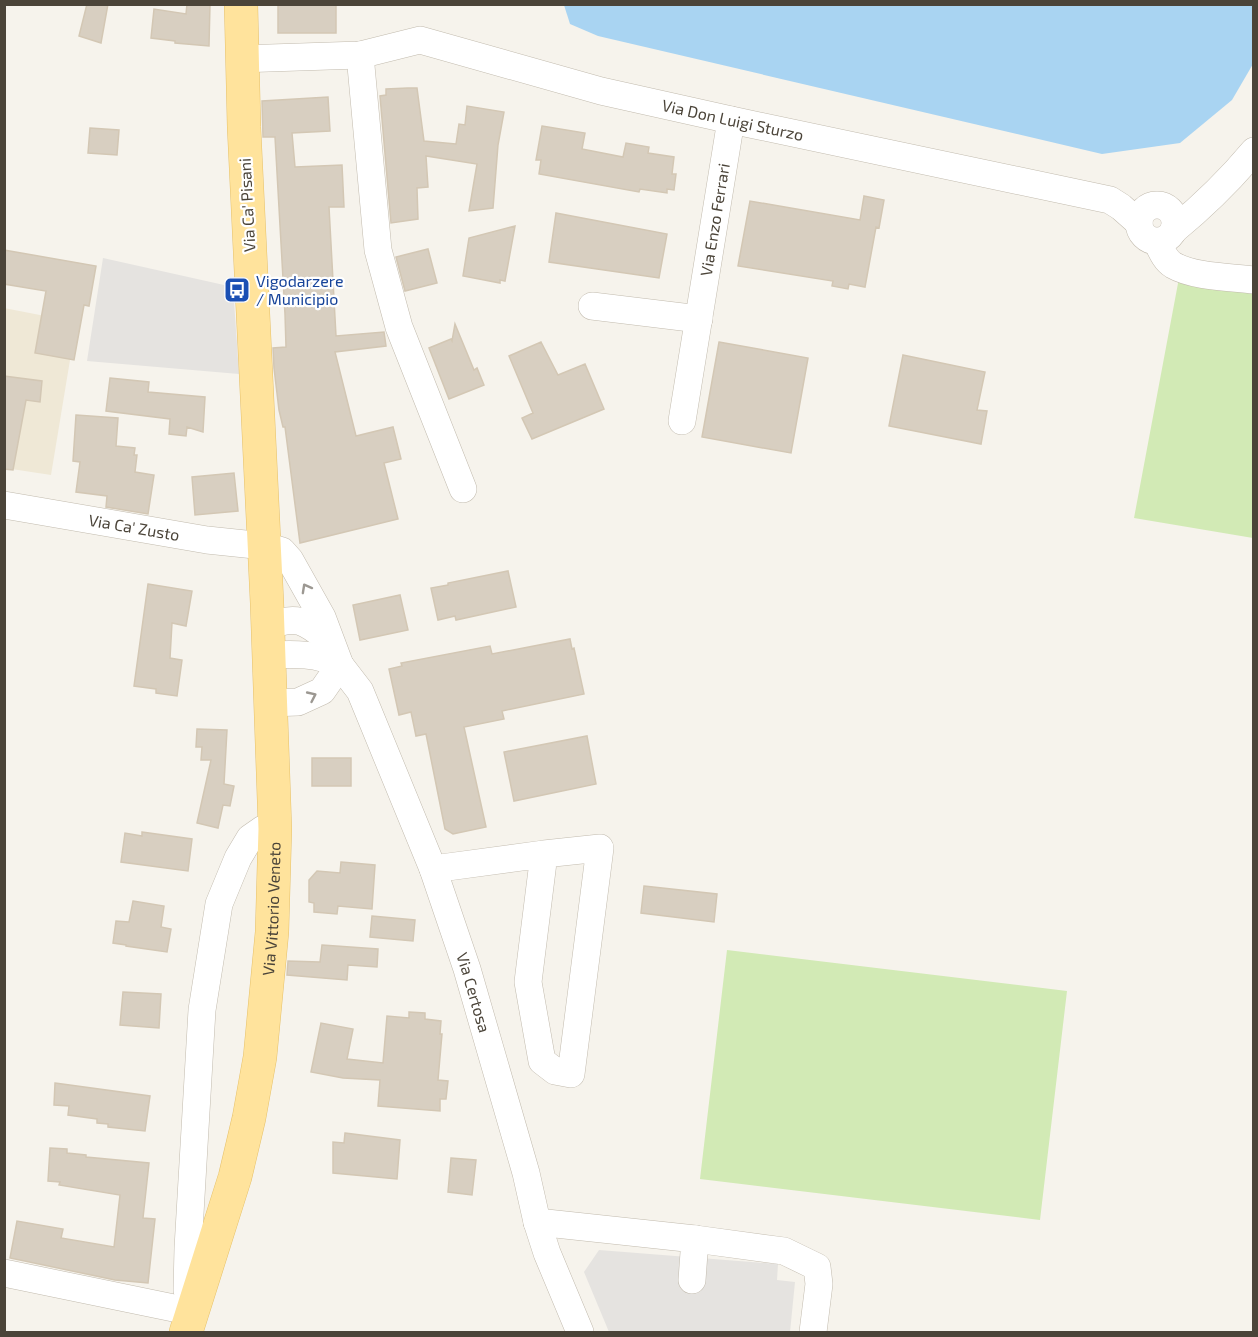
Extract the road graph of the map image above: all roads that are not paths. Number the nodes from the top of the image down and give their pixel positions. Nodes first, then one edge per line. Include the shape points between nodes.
1 (241, 4) edge
2 (360, 55) junction
3 (241, 58) junction
4 (731, 120) junction
5 (1254, 152) edge
6 (1158, 222) junction
7 (1254, 280) edge
8 (592, 306) dead end
9 (699, 319) junction
10 (682, 421) dead end
11 (262, 477) joint
12 (462, 489) dead end
13 (4, 505) edge
14 (265, 546) junction
15 (268, 640) junction
16 (335, 653) junction
17 (270, 703) junction
18 (275, 829) junction
19 (544, 854) junction
20 (433, 869) junction
21 (537, 1222) junction
22 (695, 1239) junction
23 (4, 1273) edge
24 (692, 1280) dead end
25 (190, 1322) edge
26 (580, 1332) edge
27 (813, 1332) edge

1 - 3 main road, Via Ca' Pisani
2 - 3 street, Via Don Luigi Sturzo
2 - 4 street, Via Don Luigi Sturzo via 420,40 601,91
2 - 12 street via 378,250 399,327
3 - 11 main road, Via Ca' Pisani
4 - 6 street, Via Don Luigi Sturzo via 1110,200 1130,198
4 - 9 street, Via Enzo Ferrari
5 - 6 street via 1199,210
6 - 7 street via 1163,254 1172,264 1191,272
8 - 9 street
9 - 10 street, Via Enzo Ferrari
11 - 14 main road, Via Vittorio Veneto
13 - 14 street, Via Ca' Zusto via 207,540
14 - 15 main road, Via Vittorio Veneto
16 -> 14 street, Via Certosa via 322,617 290,560 282,550
15 - 16 street via 310,655 327,658
15 - 17 main road, Via Vittorio Veneto
17 -> 16 street via 298,702 322,691
16 - 20 street, Via Certosa via 360,691
17 - 18 main road, Via Vittorio Veneto
18 - 25 main road, Via Vittorio Veneto via 272,932 260,1057 235,1177
18 - 25 street via 263,829 250,838 238,858 219,904 210,951 202,1010 190,1212
19 - 19 street via 528,982 542,1060 555,1071 572,1074 600,848
19 - 20 street
20 - 21 street, Via Certosa via 467,969
21 - 22 street
21 - 26 street, Via Certosa
22 - 24 street
22 - 27 street via 784,1251 817,1267 819,1284
23 - 25 street

